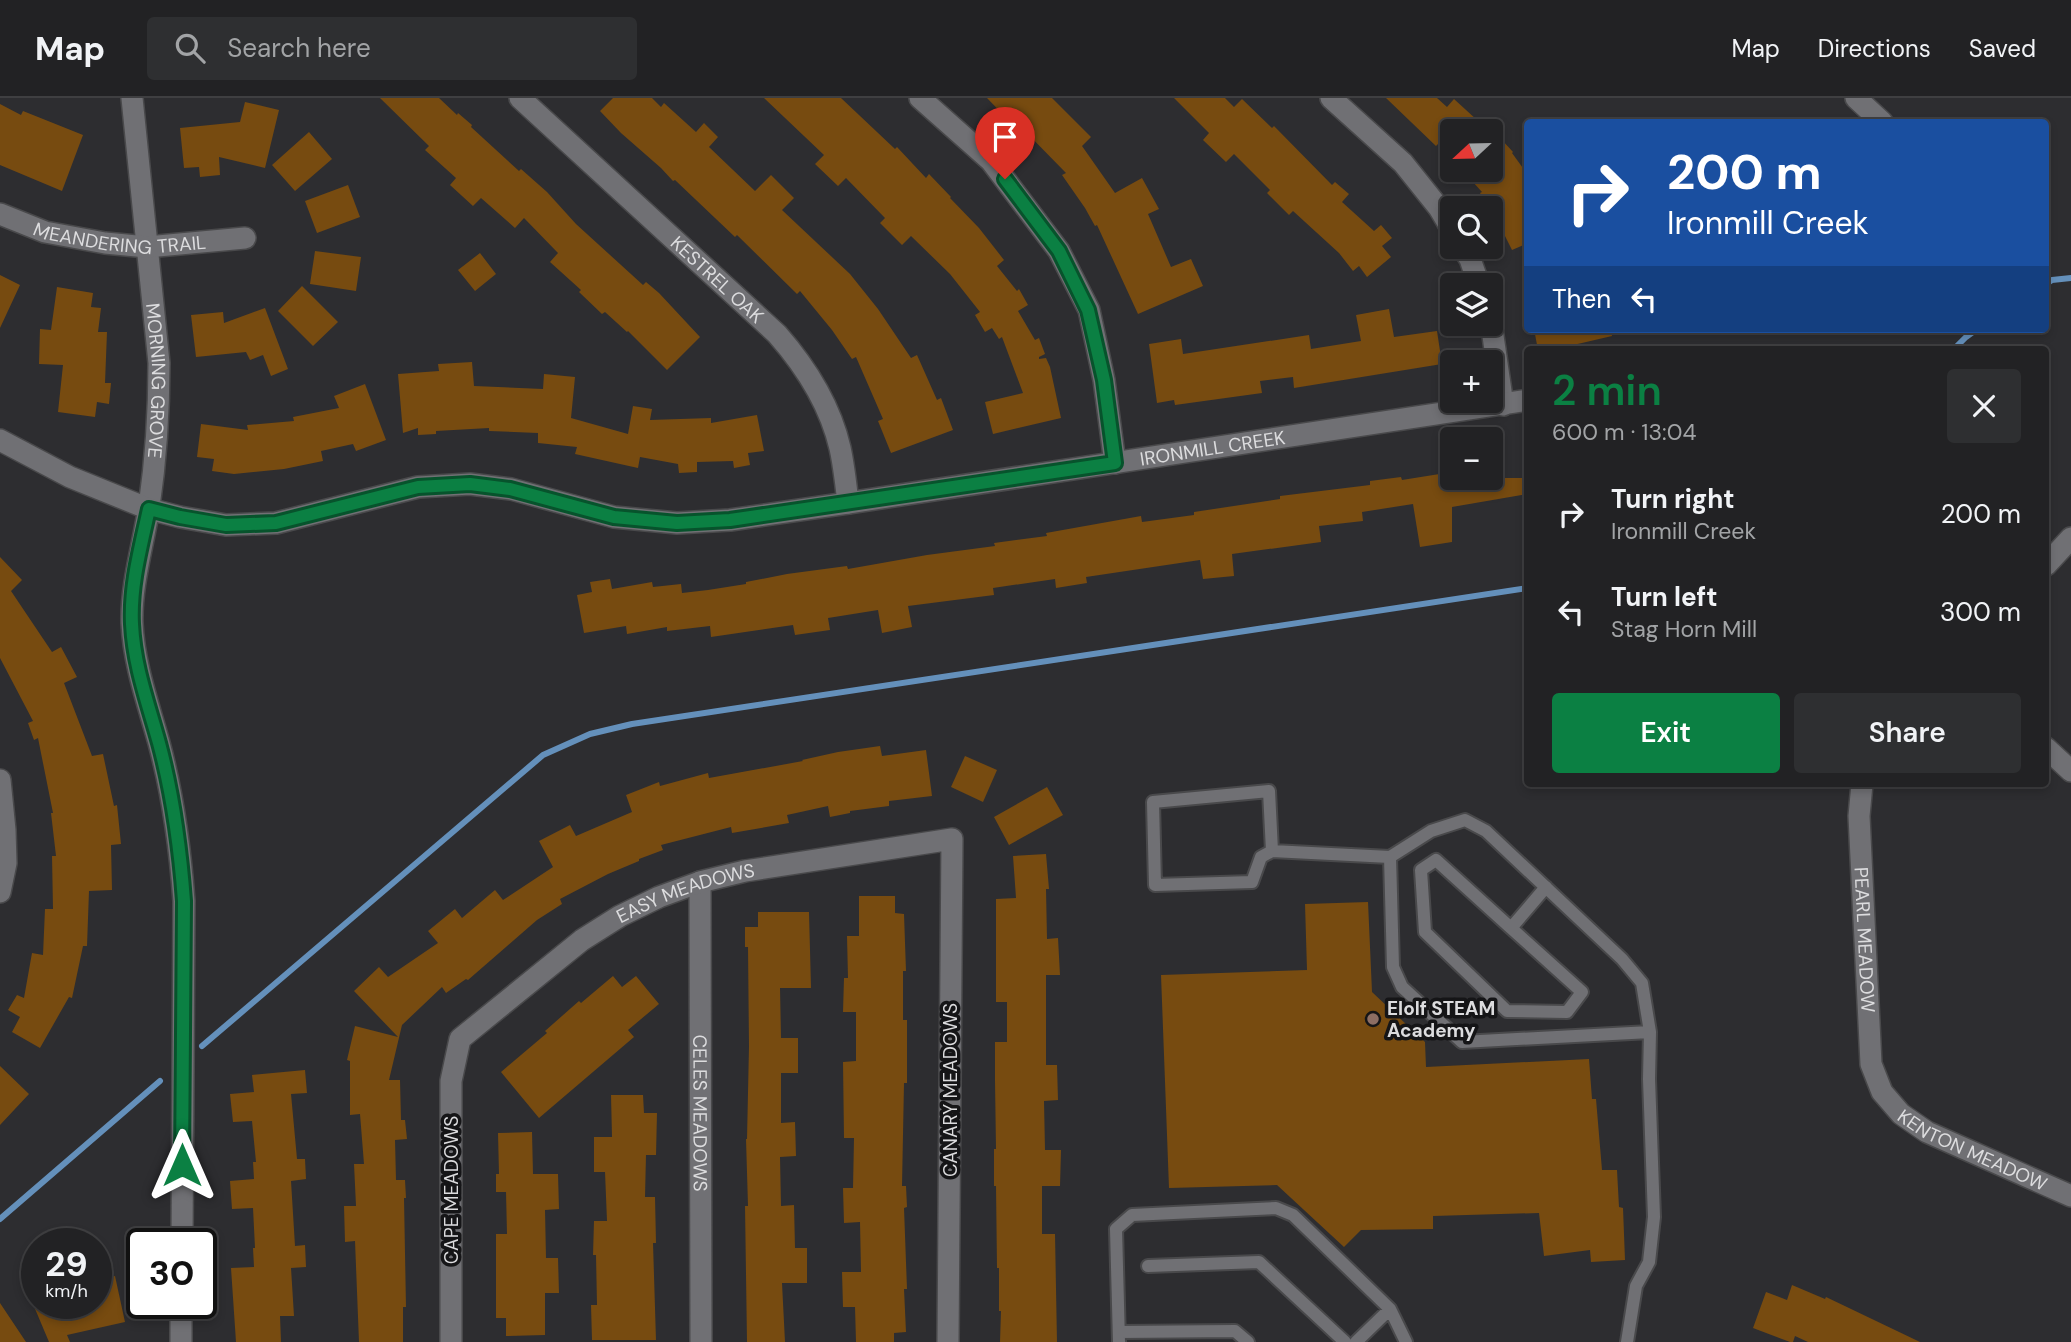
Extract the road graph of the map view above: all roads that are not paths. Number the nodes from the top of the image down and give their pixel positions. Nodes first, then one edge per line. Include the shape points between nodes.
1 (132, 98) edge
2 (520, 98) edge
3 (920, 98) edge
4 (1331, 98) edge
5 (1856, 98) edge
6 (1879, 119) edge
7 (1440, 210) edge
8 (0, 214) edge
9 (245, 238) dead end
10 (147, 247) junction
11 (1524, 401) edge
12 (1503, 405) edge
13 (1449, 413) edge
14 (0, 440) edge
15 (1115, 463) junction
16 (848, 503) junction
17 (149, 509) junction
18 (2071, 538) edge
19 (2049, 562) edge
20 (2049, 751) edge
21 (2071, 771) edge
22 (0, 780) edge
23 (1861, 787) edge
24 (952, 839) joint
25 (1272, 851) junction
26 (1390, 858) junction
27 (700, 882) junction
28 (1546, 887) junction
29 (0, 892) edge
30 (1511, 928) junction
31 (1650, 1031) junction
32 (460, 1040) joint
33 (1882, 1092) joint
34 (2071, 1196) edge
35 (182, 1228) edge
36 (1148, 1266) dead end
37 (1390, 1309) junction
38 (181, 1319) edge
39 (1119, 1337) edge
40 (181, 1342) edge
41 (451, 1342) edge
42 (701, 1342) edge
43 (948, 1342) edge
44 (1248, 1342) edge
45 (1345, 1342) edge
46 (1356, 1342) edge
47 (1406, 1342) edge
48 (1627, 1342) edge

1 - 10 street, MORNING GROVE
2 - 16 street, KESTREL OAK via 796,355 825,405 840,448
3 - 15 street via 992,160 1059,251 1088,310 1104,380
4 - 7 street via 1403,163
5 - 6 street
8 - 10 street, MEANDERING TRAIL via 63,237
9 - 10 street, MEANDERING TRAIL
10 - 17 street, MORNING GROVE via 159,363
11 - 12 street, IRONMILL CREEK
13 - 15 street, IRONMILL CREEK
14 - 17 street, IRONMILL CREEK via 70,477
15 - 16 street, IRONMILL CREEK
16 - 17 street, IRONMILL CREEK via 677,523 614,517 510,489 470,484 418,487 276,523 226,525
17 - 35 street, MORNING GROVE via 135,578 132,623 142,689 173,801 182,867
18 - 19 street
20 - 21 street
22 - 29 street via 6,863
23 - 33 street, PEARL MEADOW via 1871,1064
24 - 27 street, EASY MEADOWS
24 - 43 street, CANARY MEADOWS
25 - 25 lane via 1269,791 1153,802 1155,885 1252,882 1261,857
25 - 26 lane
26 - 28 lane via 1432,831 1465,820 1486,831
26 - 31 lane via 1393,967 1402,988 1462,1042
27 - 32 street, EASY MEADOWS via 620,916 582,940
27 - 42 street, CELES MEADOWS
28 - 30 lane
28 - 31 lane via 1642,984
30 - 30 lane via 1582,992 1567,1012 1507,1011 1425,932 1421,870 1436,860
31 - 48 lane via 1654,1217 1649,1262 1636,1286
32 - 41 street, CAPE MEADOWS via 451,1082
33 - 34 street, KENTON MEADOW via 1901,1114 1927,1132
36 - 45 lane via 1259,1262
37 - 39 lane via 1293,1215 1276,1208 1132,1215 1115,1229
37 - 46 lane
37 - 47 lane
38 - 40 street
39 - 44 lane via 1235,1331

